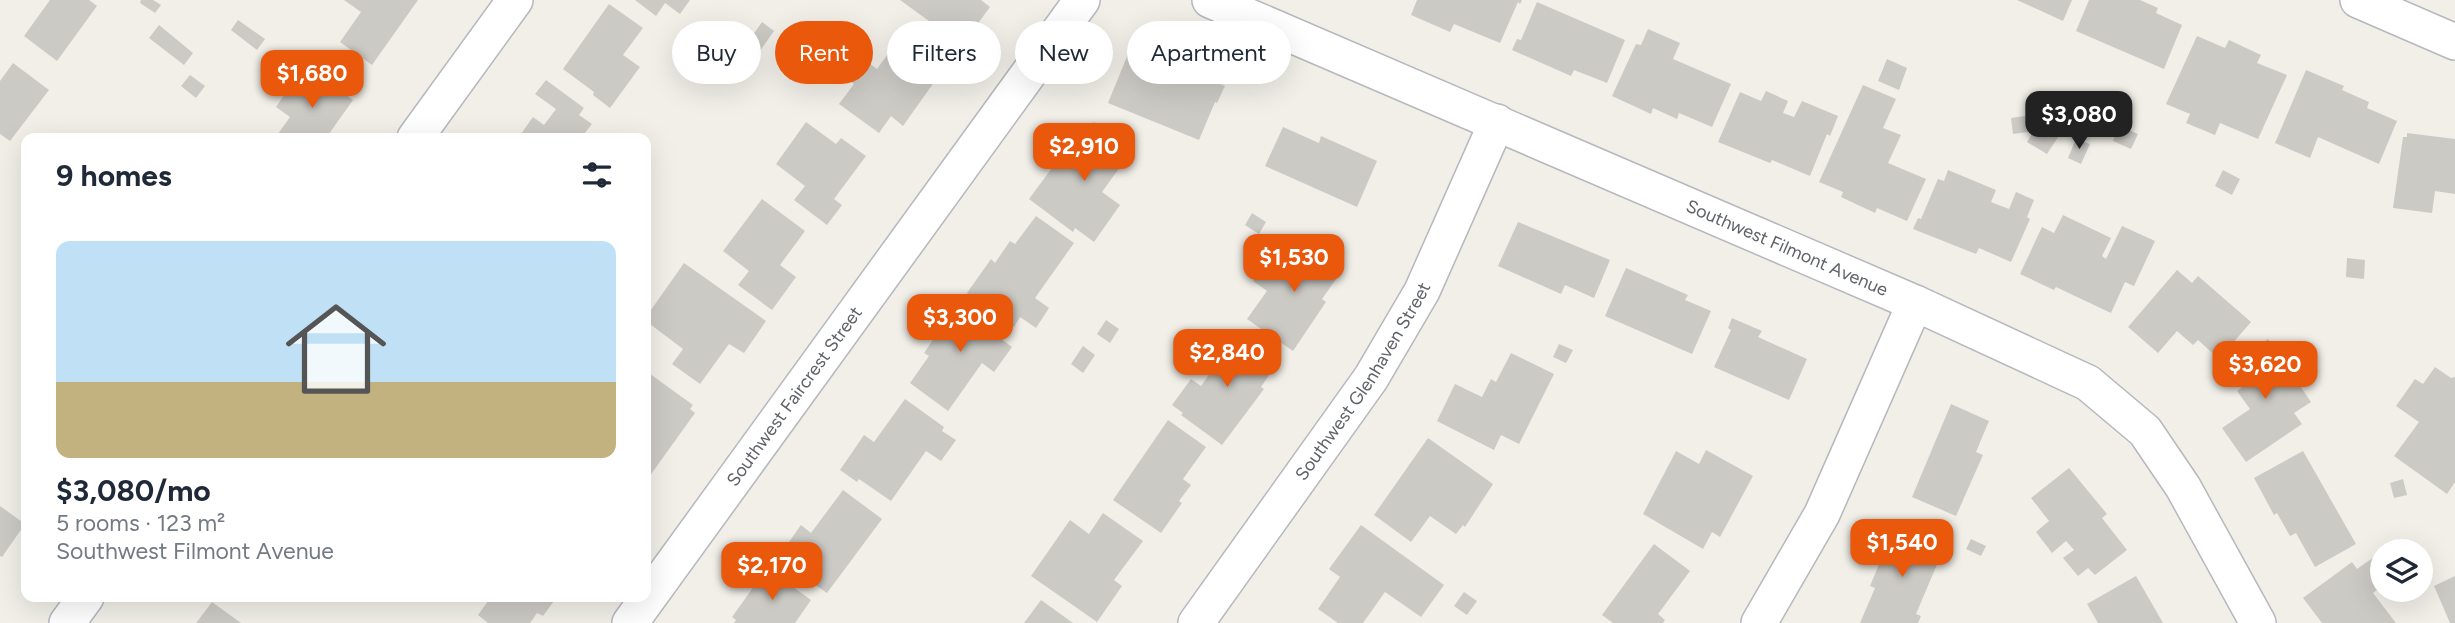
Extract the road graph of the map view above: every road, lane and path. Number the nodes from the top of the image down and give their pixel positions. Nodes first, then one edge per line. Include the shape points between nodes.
1 (515, 0) edge
2 (1082, 0) edge
3 (1210, 0) edge
4 (2357, 0) edge
5 (2455, 42) edge
6 (1497, 122) junction
7 (419, 133) edge
8 (1915, 303) junction
9 (651, 594) edge
10 (82, 602) edge
11 (645, 602) edge
12 (67, 623) edge
13 (630, 623) edge
14 (1196, 623) edge
15 (1759, 623) edge
16 (2258, 623) edge

1 - 7 street
2 - 9 street, Southwest Faircrest Street
3 - 6 street, Southwest Filmont Avenue
4 - 5 street
6 - 8 street, Southwest Filmont Avenue
6 - 14 street, Southwest Glenhaven Street via 1422,291 1371,378
8 - 15 street via 1822,514
8 - 16 street, Southwest Filmont Avenue via 2088,383 2145,431 2183,487
10 - 12 street
11 - 13 street, Southwest Faircrest Street

